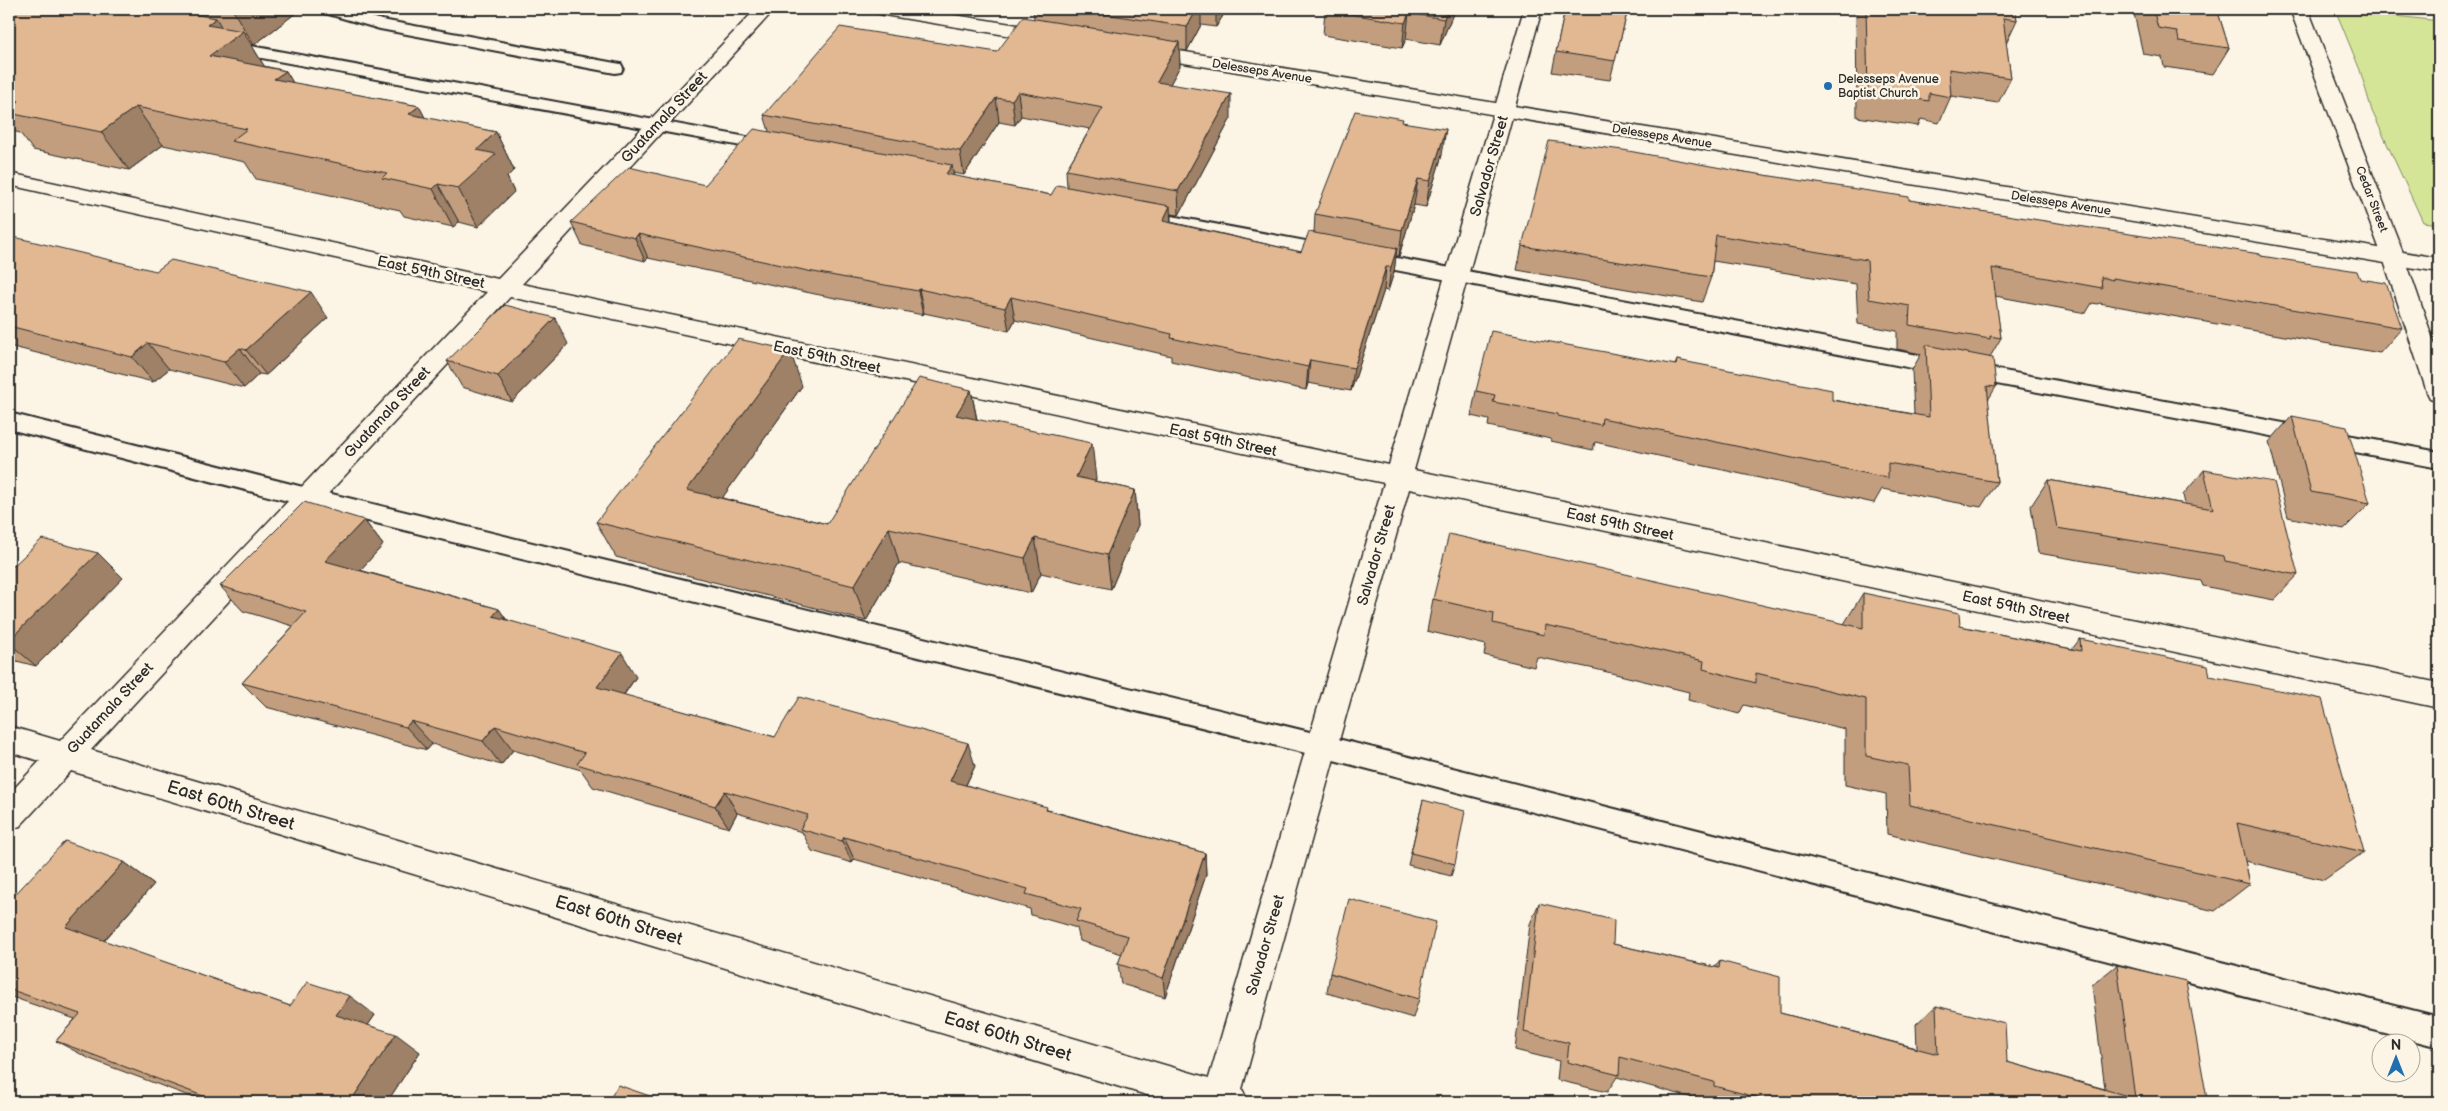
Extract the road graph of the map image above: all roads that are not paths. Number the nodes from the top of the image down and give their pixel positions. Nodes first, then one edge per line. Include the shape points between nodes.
1 (332, 9) edge
2 (766, 9) edge
3 (884, 9) edge
4 (1533, 9) edge
5 (2299, 9) edge
6 (1071, 39) edge
7 (205, 42) edge
8 (1120, 47) edge
9 (615, 68) dead end
10 (1505, 110) junction
11 (657, 125) junction
12 (793, 151) edge
13 (9, 179) edge
14 (1125, 213) edge
15 (2394, 258) junction
16 (2439, 265) edge
17 (1457, 276) junction
18 (504, 288) junction
19 (2439, 392) edge
20 (9, 421) edge
21 (2439, 460) edge
22 (1399, 477) junction
23 (307, 497) junction
24 (2439, 696) edge
25 (9, 739) edge
26 (1322, 746) junction
27 (66, 756) junction
28 (9, 816) edge
29 (2439, 1032) edge
30 (1224, 1101) edge

1 - 9 lane via 380,24
2 - 11 street, Guatamala Street
3 - 6 street
4 - 10 street, Salvador Street
5 - 15 street, Cedar Street
7 - 11 lane
8 - 10 street, Delesseps Avenue
10 - 15 street, Delesseps Avenue
10 - 17 street, Salvador Street
11 - 12 lane
11 - 18 street, Guatamala Street
13 - 18 street, East 59th Street
14 - 17 lane
15 - 16 street, Delesseps Avenue
15 - 19 street, Cedar Street
17 - 21 lane
17 - 22 street, Salvador Street
18 - 22 street, East 59th Street
18 - 23 street, Guatamala Street
20 - 23 lane
22 - 24 street, East 59th Street
22 - 26 street, Salvador Street
23 - 26 lane
23 - 27 street, Guatamala Street
25 - 27 street, East 60th Street
26 - 29 lane
26 - 30 street, Salvador Street
27 - 28 street, Guatamala Street
27 - 30 street, East 60th Street

